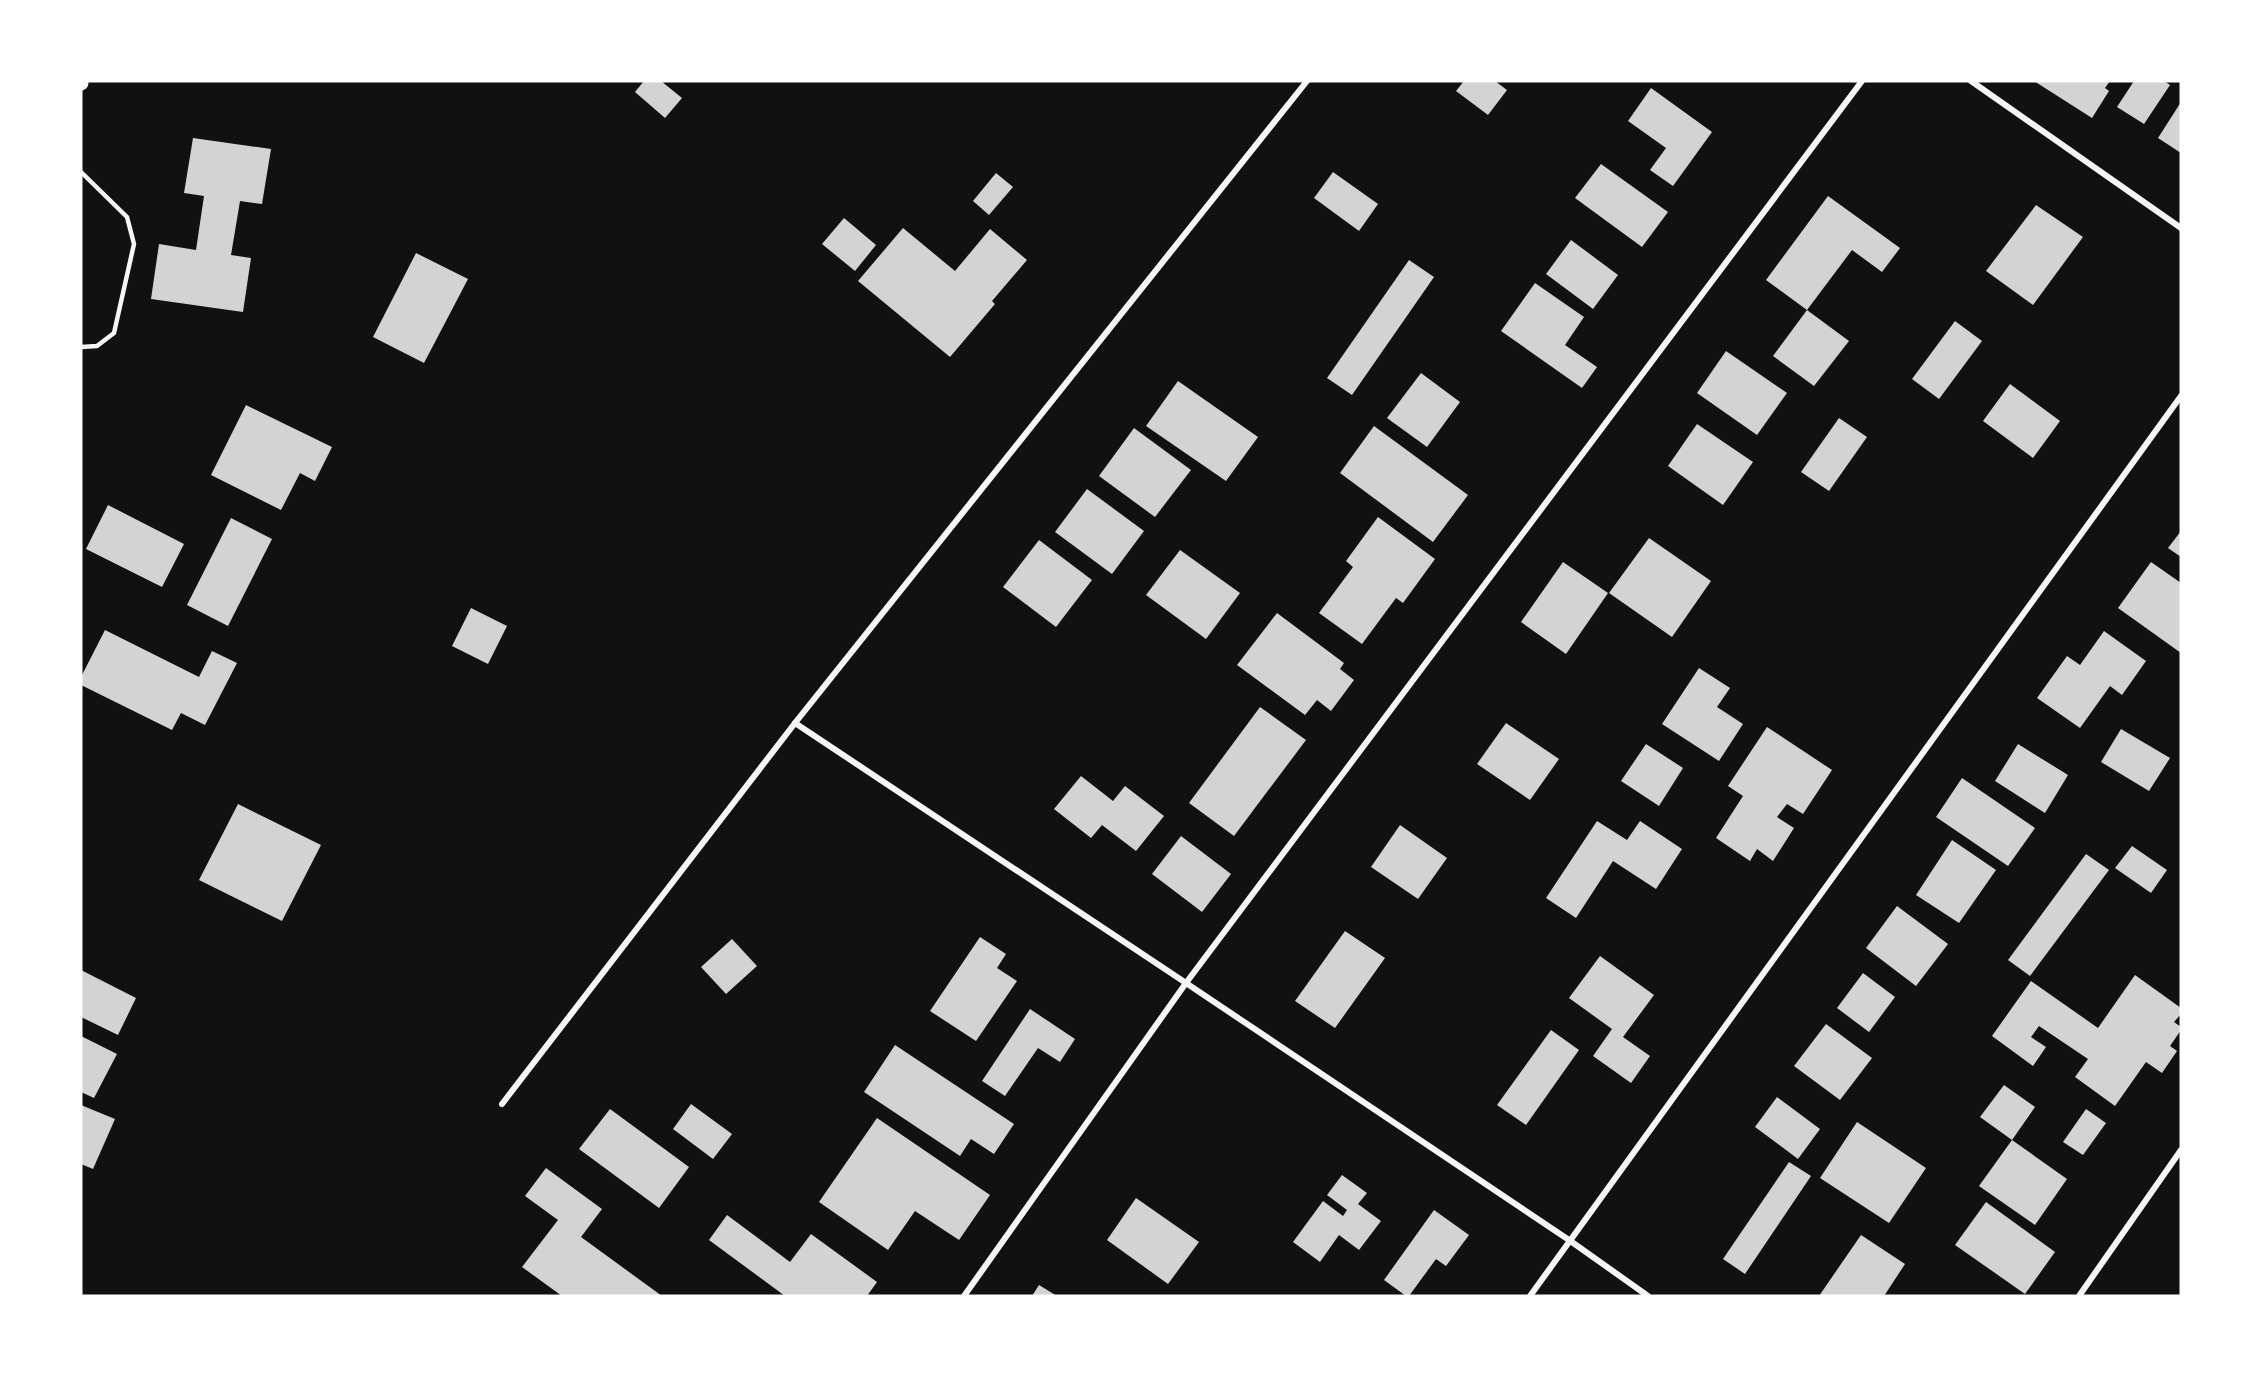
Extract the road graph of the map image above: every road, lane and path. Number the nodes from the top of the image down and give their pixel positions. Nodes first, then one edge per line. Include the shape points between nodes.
1 (1307, 81) edge
2 (1862, 81) edge
3 (1971, 81) edge
4 (81, 172) edge
5 (2181, 228) edge
6 (81, 347) edge
7 (2181, 396) edge
8 (795, 723) junction
9 (1186, 983) junction
10 (501, 1104) dead end
11 (2181, 1150) edge
12 (1569, 1240) junction
13 (964, 1296) edge
14 (1530, 1296) edge
15 (1648, 1296) edge
16 (2079, 1296) edge

1 - 8 street
2 - 9 street
3 - 5 street
4 - 6 lane via 127,217 134,244 114,333 97,346
7 - 12 street
8 - 9 street
8 - 10 street
9 - 12 street
9 - 13 street
11 - 16 street
12 - 14 street
12 - 15 street

